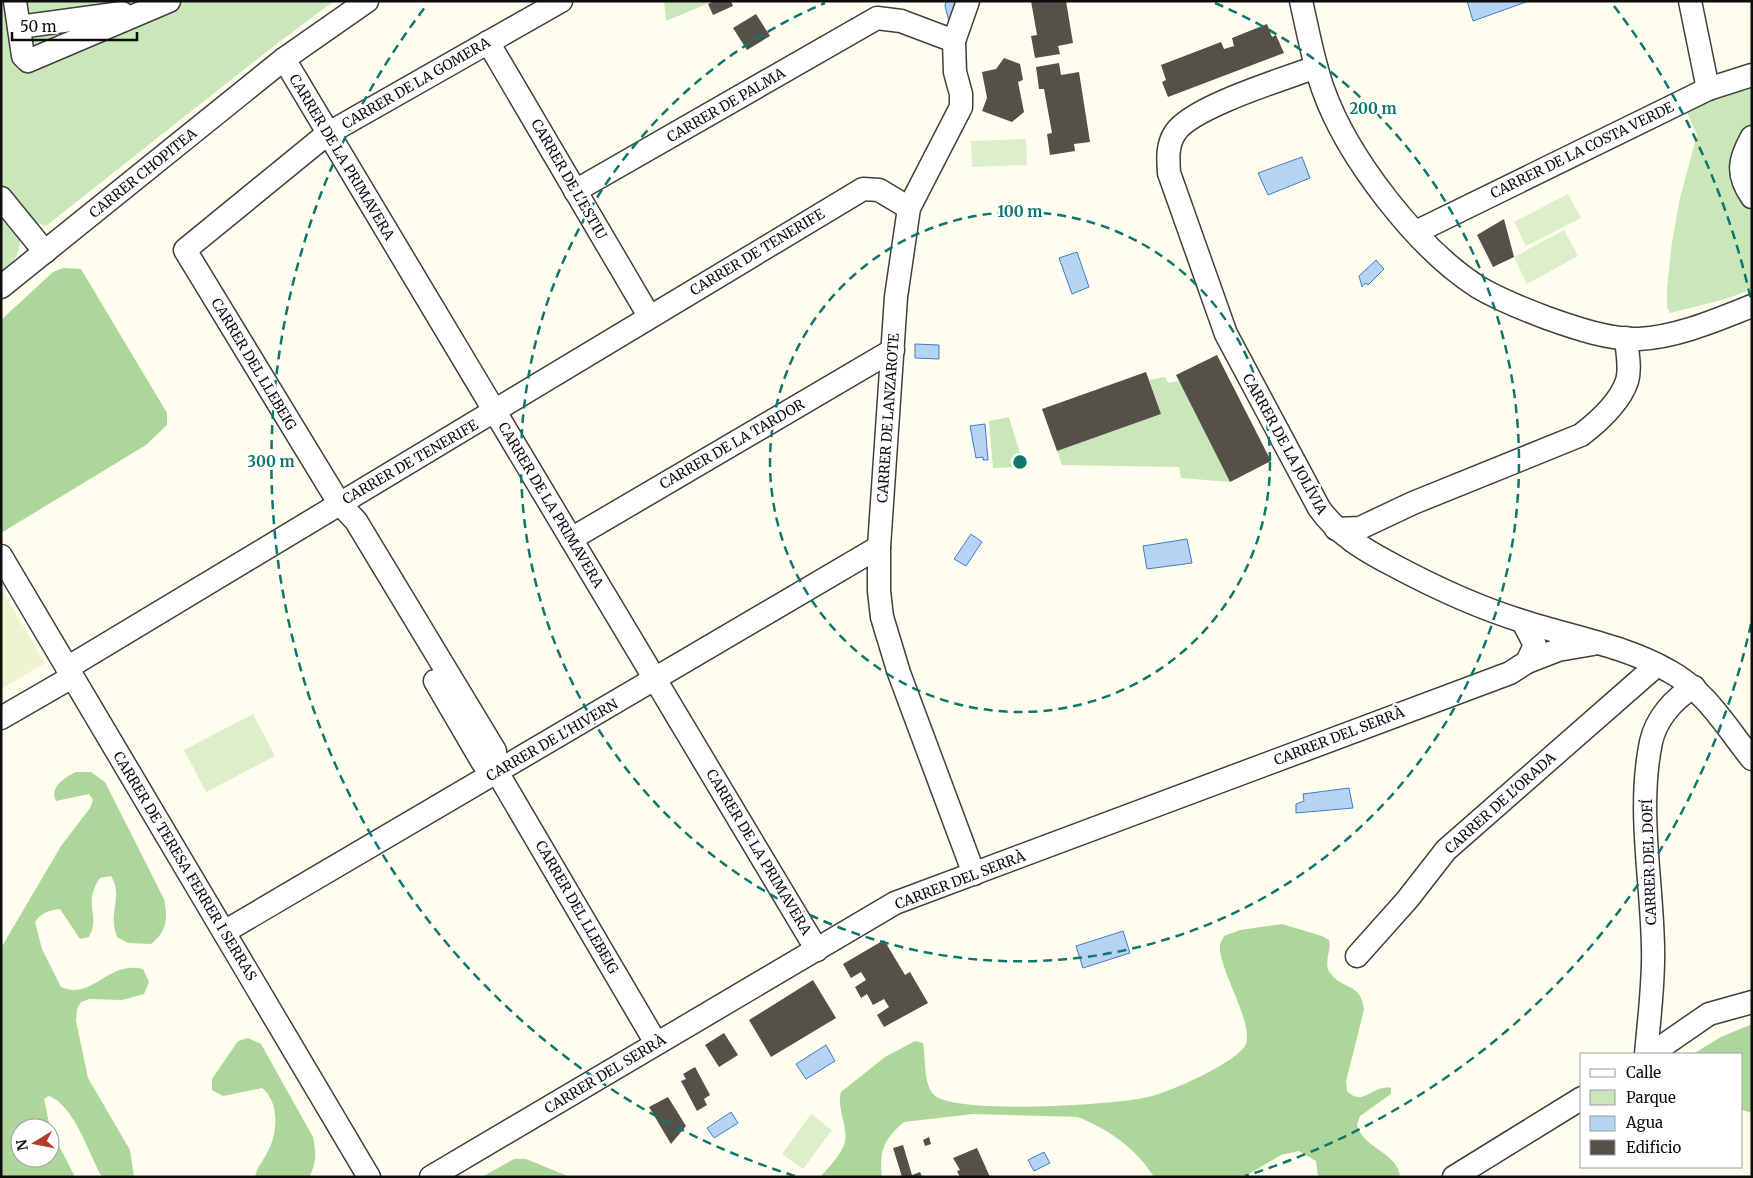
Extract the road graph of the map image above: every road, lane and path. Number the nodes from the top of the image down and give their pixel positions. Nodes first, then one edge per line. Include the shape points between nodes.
1 (15, 1) edge
2 (367, 1) edge
3 (560, 1) edge
4 (968, 1) edge
5 (1301, 1) edge
6 (1690, 1) edge
7 (160, 5) edge
8 (19, 27) junction
9 (954, 40) junction
10 (488, 42) junction
11 (284, 59) junction
12 (1316, 66) junction
13 (1752, 75) edge
14 (1708, 89) junction
15 (327, 134) junction
16 (1752, 137) edge
17 (575, 191) junction
18 (1752, 197) edge
19 (1, 198) edge
20 (909, 208) junction
21 (1416, 232) junction
22 (185, 250) joint
23 (44, 252) junction
24 (1, 287) edge
25 (1752, 306) edge
26 (649, 316) junction
27 (1626, 338) junction
28 (893, 350) junction
29 (495, 412) junction
30 (339, 503) junction
31 (1378, 521) junction
32 (1336, 529) junction
33 (571, 539) junction
34 (879, 547) junction
35 (1, 556) edge
36 (1376, 556) junction
37 (1523, 622) junction
38 (1600, 643) junction
39 (1527, 662) junction
40 (1657, 665) junction
41 (70, 672) junction
42 (655, 679) junction
43 (1694, 687) junction
44 (1, 718) edge
45 (1752, 759) edge
46 (497, 772) junction
47 (974, 874) junction
48 (224, 932) junction
49 (817, 950) junction
50 (1357, 956) dead end
51 (1752, 1002) edge
52 (656, 1043) junction
53 (1646, 1053) edge
54 (1652, 1053) edge
55 (1580, 1099) edge
56 (368, 1177) edge
57 (431, 1177) edge
58 (1454, 1177) edge

1 - 8 street
2 - 11 street, CARRER CHOPITEA
3 - 10 street, CARRER DE LA GOMERA
4 - 9 street
5 - 12 street
6 - 14 street
7 - 8 street
7 - 8 street via 28,61 23,56
9 - 17 street, CARRER DE PALMA via 901,21 877,18
9 - 20 street, CARRER DE LANZAROTE via 961,107
10 - 15 street, CARRER DE LA GOMERA
10 - 17 street, CARRER DE L'ESTIU
11 - 15 street, CARRER DE LA PRIMAVERA
11 - 23 street, CARRER CHOPITEA
12 - 21 street via 1334,114 1357,156 1385,197
12 - 32 street, CARRER DE LA JOLÍVIA via 1193,115 1176,132 1168,161 1169,173 1226,334 1301,478 1326,519
13 - 14 street, CARRER DE LA COSTA VERDE
14 - 21 street, CARRER DE LA COSTA VERDE
15 - 22 street, CARRER DE LA GOMERA
15 - 29 street, CARRER DE LA PRIMAVERA
16 - 18 street via 1741,164 1744,183
17 - 26 street, CARRER DE L'ESTIU
19 - 23 street
20 - 26 street, CARRER DE TENERIFE via 879,190 863,189
20 - 28 street, CARRER DE LANZAROTE via 896,297
21 - 27 street via 1440,257 1495,297 1567,325
22 - 30 street, CARRER DEL LLEBEIG
23 - 24 street, CARRER CHOPITEA
25 - 27 street via 1676,332
26 - 29 street, CARRER DE TENERIFE
27 - 31 street via 1627,382 1597,423 1581,435 1413,503
28 - 33 street, CARRER DE LA TARDOR
28 - 34 street, CARRER DE LANZAROTE
29 - 30 street, CARRER DE TENERIFE
29 - 33 street, CARRER DE LA PRIMAVERA
30 - 41 street, CARRER DE TENERIFE
30 - 46 street, CARRER DEL LLEBEIG via 356,521 495,751
31 - 32 street via 1360,528
31 - 36 street via 1368,539
32 - 36 street, CARRER DE LA JOLÍVIA
33 - 42 street, CARRER DE LA PRIMAVERA
34 - 42 street, CARRER DE L'HIVERN
34 - 47 street, CARRER DE LANZAROTE via 882,617 899,672
35 - 41 street, CARRER DE TERESA FERRER I SERRAS
36 - 37 street, CARRER DE LA JOLÍVIA via 1470,603
37 - 38 street, CARRER DE LA JOLÍVIA
37 - 39 street via 1535,644
38 - 39 street, CARRER DEL SERRÀ via 1558,650
38 - 40 street, CARRER DE LA JOLÍVIA
39 - 47 street, CARRER DEL SERRÀ via 1478,686
40 - 43 street, CARRER DE LA JOLÍVIA
40 - 50 street, CARRER DE L'ORADA via 1446,850
41 - 44 street, CARRER DE TENERIFE
41 - 48 street, CARRER DE TERESA FERRER I SERRAS
42 - 46 street, CARRER DE L'HIVERN
42 - 49 street, CARRER DE LA PRIMAVERA
43 - 45 street, CARRER DE LA JOLÍVIA
43 - 53 street, CARRER DEL DOFÍ via 1680,694 1664,713 1651,741 1646,796 1653,948
46 - 48 street, CARRER DE L'HIVERN
46 - 52 street, CARRER DEL LLEBEIG
47 - 49 street, CARRER DEL SERRÀ via 895,903
48 - 56 street, CARRER DE TERESA FERRER I SERRAS
49 - 52 street, CARRER DEL SERRÀ
51 - 54 street via 1709,1014
52 - 57 street, CARRER DEL SERRÀ
55 - 58 street

